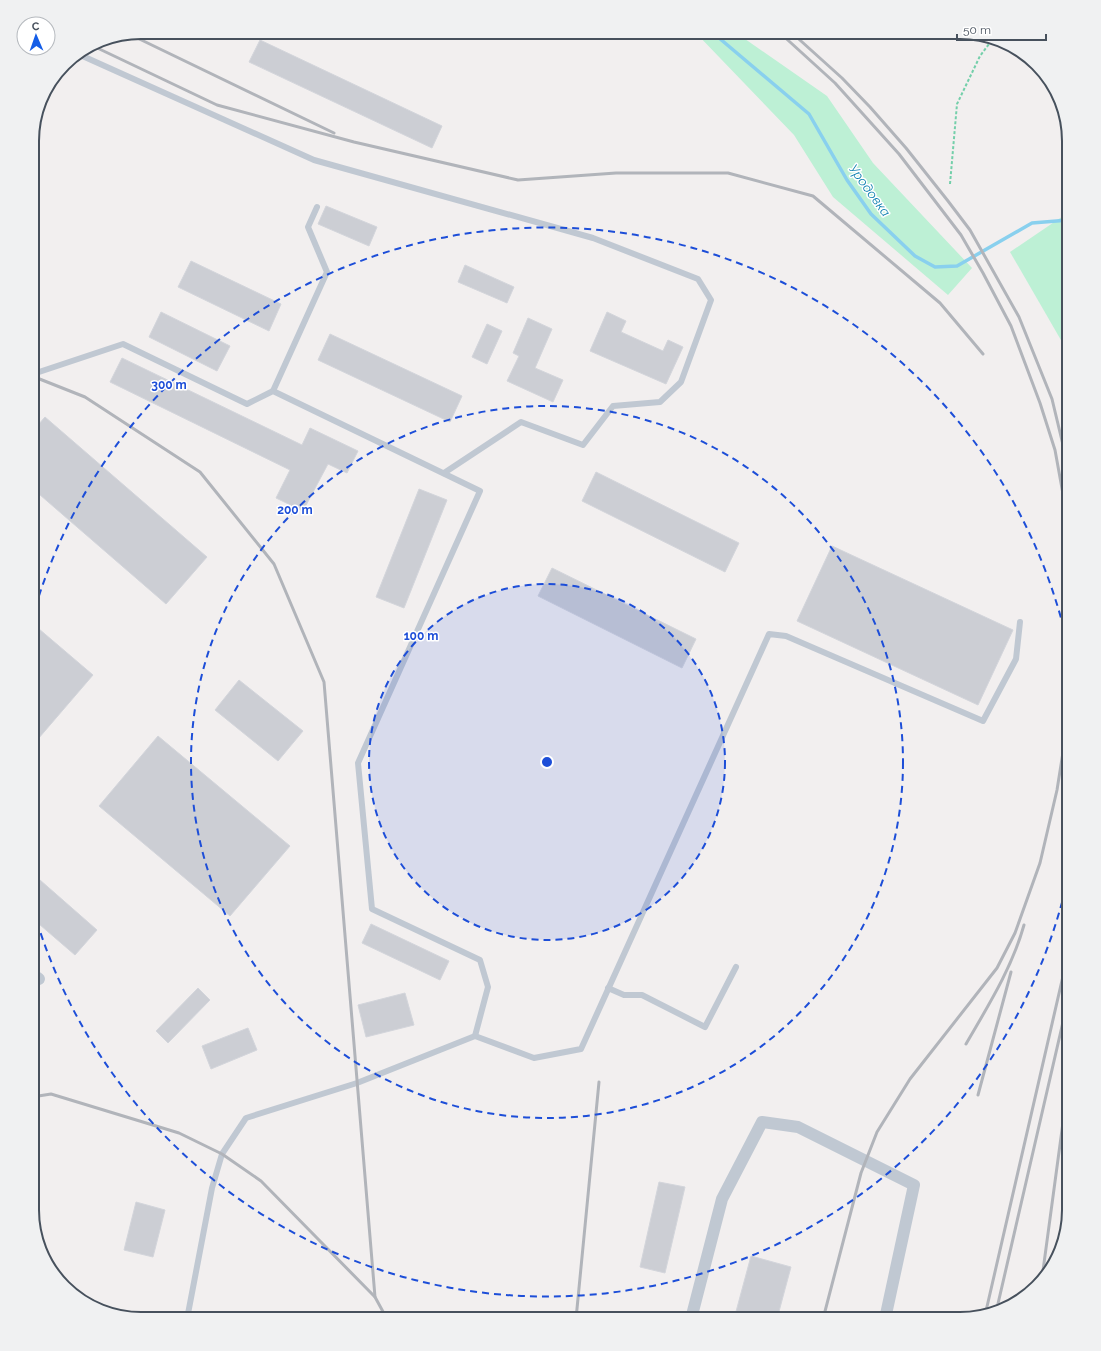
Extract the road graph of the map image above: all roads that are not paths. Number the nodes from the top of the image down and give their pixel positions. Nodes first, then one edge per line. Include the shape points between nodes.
1 (84, 57) edge
2 (317, 207) dead end
3 (39, 372) edge
4 (273, 391) junction
5 (444, 473) junction
6 (1020, 622) dead end
7 (736, 967) dead end
8 (608, 988) junction
9 (475, 1036) junction
10 (188, 1312) edge
11 (693, 1312) edge
12 (886, 1312) edge

1 - 5 lane via 314,160 593,238 698,279 711,300 680,382 660,402 613,406 583,445 521,422
2 - 4 lane via 308,227 327,272
3 - 4 lane via 123,344 247,404
4 - 5 lane
5 - 9 lane via 480,491 358,763 372,909 480,960 488,987
6 - 8 lane via 1016,659 983,721 786,636 769,634
7 - 8 lane via 705,1027 642,995 624,995
8 - 9 lane via 580,1049 534,1058
9 - 10 lane via 357,1083 246,1118 222,1154 212,1188
11 - 12 street via 722,1199 762,1122 798,1127 914,1185

